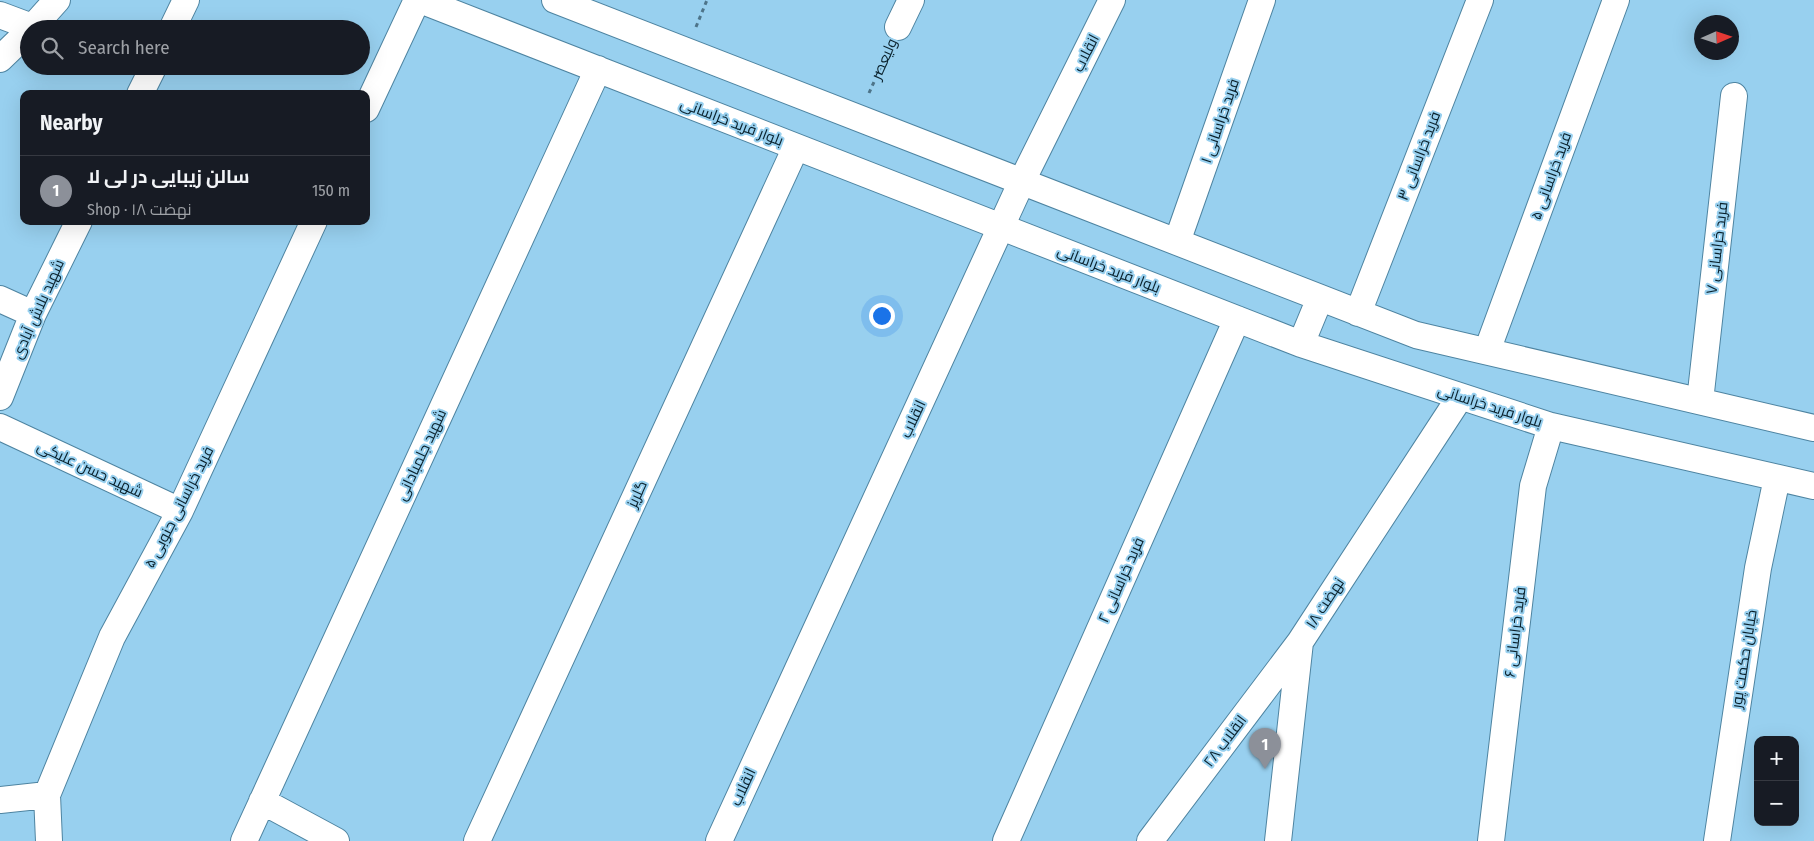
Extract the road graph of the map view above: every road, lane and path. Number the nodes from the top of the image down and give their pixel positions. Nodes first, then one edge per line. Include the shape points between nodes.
1 (57, 0) edge
2 (186, 0) edge
3 (419, 0) edge
4 (555, 0) edge
5 (910, 0) edge
6 (1112, 0) edge
7 (1262, 0) edge
8 (1480, 0) edge
9 (1616, 0) edge
10 (0, 15) edge
11 (39, 20) edge
12 (176, 20) edge
13 (20, 24) edge
14 (898, 27) joint
15 (20, 40) edge
16 (0, 59) edge
17 (598, 69) junction
18 (150, 75) edge
19 (142, 90) edge
20 (1734, 96) dead end
21 (370, 101) edge
22 (858, 118) junction
23 (796, 147) junction
24 (1022, 182) junction
25 (76, 225) edge
26 (312, 225) edge
27 (1001, 227) junction
28 (1178, 242) junction
29 (1320, 298) junction
30 (0, 299) edge
31 (1358, 313) junction
32 (33, 314) junction
33 (1237, 319) junction
34 (1301, 344) junction
35 (1486, 352) junction
36 (0, 397) edge
37 (1460, 397) junction
38 (1700, 401) junction
39 (1551, 426) junction
40 (0, 427) edge
41 (1814, 428) edge
42 (1777, 478) junction
43 (1814, 486) edge
44 (180, 511) junction
45 (1300, 642) junction
46 (47, 795) junction
47 (0, 800) edge
48 (262, 801) junction
49 (49, 841) edge
50 (244, 841) edge
51 (336, 841) edge
52 (477, 841) edge
53 (719, 841) edge
54 (1006, 841) edge
55 (1150, 841) edge
56 (1278, 841) edge
57 (1491, 841) edge
58 (1717, 841) edge

1 - 11 street
2 - 12 street
3 - 17 street, بلوار فرید خراسانی
3 - 21 street
4 - 22 street
5 - 14 street, ولیعصر
6 - 24 street, انقلاب
7 - 28 street, فرید خراسانی ۱
8 - 31 street, فرید خراسانی ۳
9 - 35 street, فرید خراسانی ۵
10 - 13 street
14 - 22 path, ولیعصر
15 - 16 street
17 - 23 street, بلوار فرید خراسانی
17 - 48 street, شهید جلمبادانی
18 - 19 street
20 - 38 street, فرید خراسانی ۷
22 - 24 street
23 - 27 street, بلوار فرید خراسانی
23 - 52 street, گلریز
24 - 27 street, انقلاب
24 - 28 street
25 - 32 street, شهید بلاش آبادی
26 - 44 street, فرید خراسانی جنوبی ۵
27 - 33 street, بلوار فرید خراسانی
27 - 53 street, انقلاب
28 - 29 street
29 - 31 street
29 - 34 street
30 - 32 street
31 - 35 street via 1416,335
32 - 36 street, شهید بلاش آبادی
33 - 34 street, بلوار فرید خراسانی
33 - 54 street, فرید خراسانی ۲
34 - 37 street, بلوار فرید خراسانی
35 - 38 street
37 - 39 street, بلوار فرید خراسانی
37 - 45 street, نهضت ۱۸
38 - 41 street
39 - 42 street, بلوار فرید خراسانی
39 - 57 street, فرید خراسانی ۶ via 1533,486
40 - 44 street, شهید حسن علیکی
42 - 43 street, بلوار فرید خراسانی
42 - 58 street, خیابان حکمت پور via 1758,568
44 - 46 street, فرید خراسانی جنوبی ۵ via 112,637
45 - 55 street, انقلاب ۲۸
45 - 56 street, نهضت ۱۸
46 - 47 street
46 - 49 street
48 - 50 street, شهید جلمبادانی
48 - 51 street

